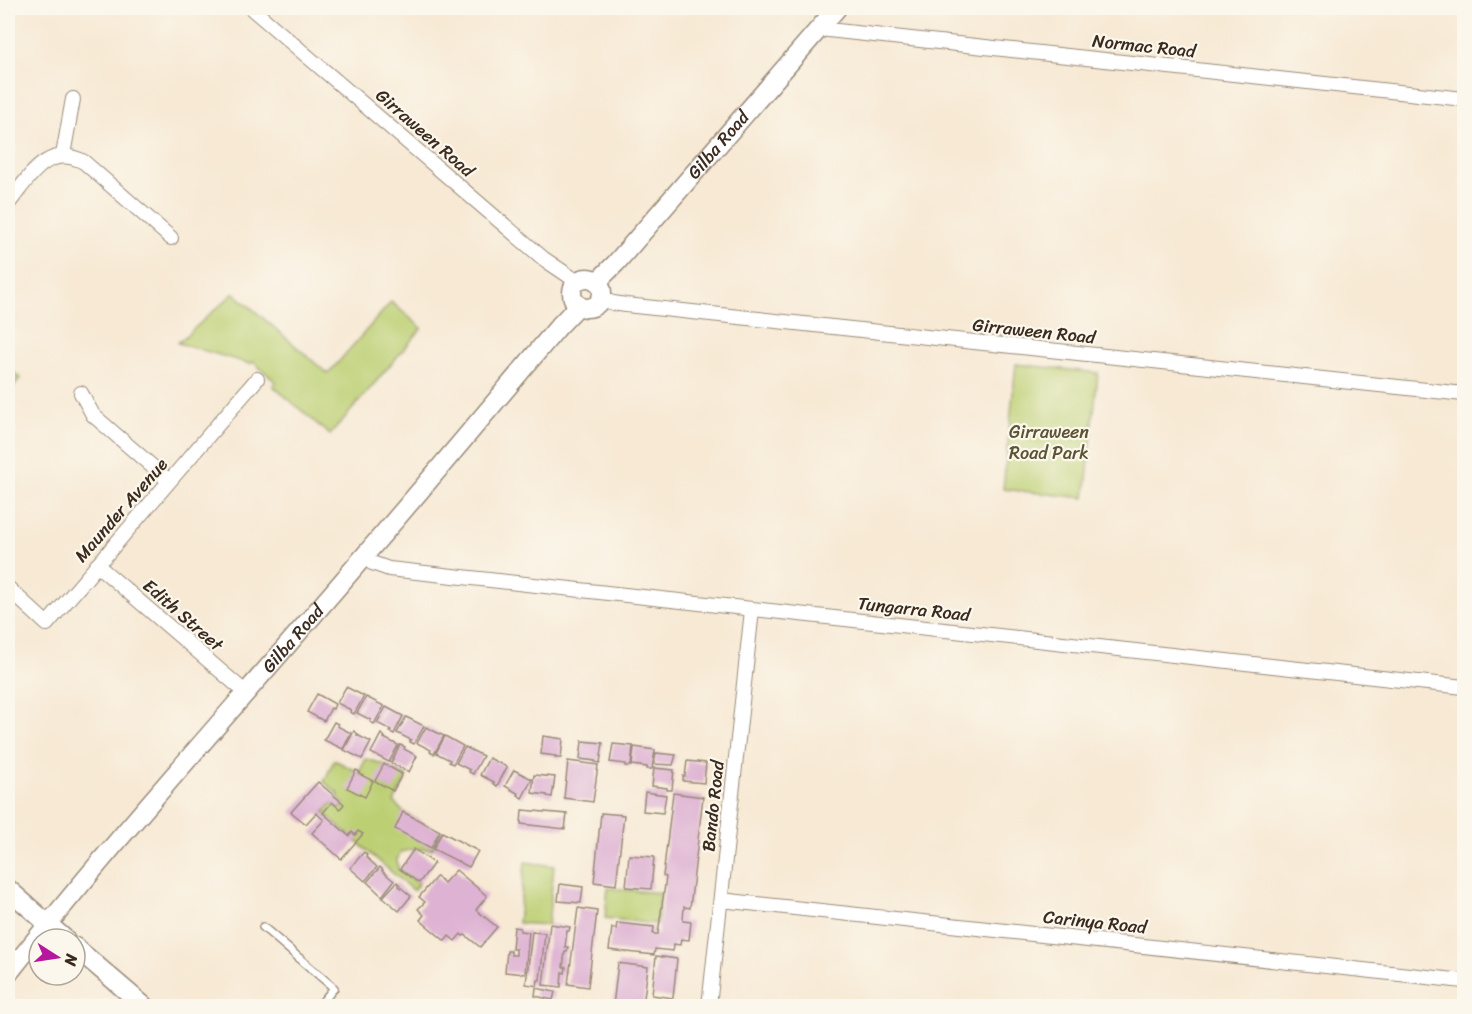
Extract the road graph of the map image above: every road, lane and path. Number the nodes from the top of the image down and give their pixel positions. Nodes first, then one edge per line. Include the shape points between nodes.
1 (251, 8) edge
2 (837, 8) edge
3 (819, 29) junction
4 (73, 99) dead end
5 (1464, 99) edge
6 (63, 155) junction
7 (8, 204) edge
8 (171, 238) dead end
9 (578, 282) junction
10 (599, 290) junction
11 (579, 305) junction
12 (257, 379) dead end
13 (81, 393) dead end
14 (1464, 394) edge
15 (169, 481) junction
16 (364, 556) junction
17 (98, 564) junction
18 (8, 588) edge
19 (752, 610) junction
20 (1464, 687) edge
21 (245, 693) junction
22 (8, 889) edge
23 (721, 900) junction
24 (47, 924) junction
25 (51, 927) edge
26 (263, 927) dead end
27 (87, 957) edge
28 (8, 974) edge
29 (1464, 981) edge
30 (144, 1006) edge
31 (319, 1006) edge
32 (709, 1006) edge

1 - 9 street, Girraween Road via 544,259
2 - 3 street, Gilba Road
3 - 5 street, Normac Road
3 - 10 street, Gilba Road via 616,263
4 - 6 street
6 - 7 street via 38,166
6 - 8 street via 84,162
9 - 10 street via 593,280
9 - 11 street via 573,294
10 - 11 street via 599,303 592,307
10 - 14 street, Girraween Road via 613,303 624,305
11 - 16 street, Gilba Road
12 - 15 street, Maunder Avenue
13 - 15 street via 93,415
15 - 17 street, Maunder Avenue
16 - 19 street, Tungarra Road via 389,569
16 - 21 street, Gilba Road
17 - 18 street, Maunder Avenue via 47,624
17 - 21 street, Edith Street
19 - 20 street, Tungarra Road
19 - 23 street, Bando Road
21 - 24 street, Gilba Road
22 - 24 street
23 - 29 street, Carinya Road
23 - 32 street, Bando Road
24 - 25 street
24 - 28 street, Gilba Road
26 - 31 lane via 334,988
27 - 30 street

